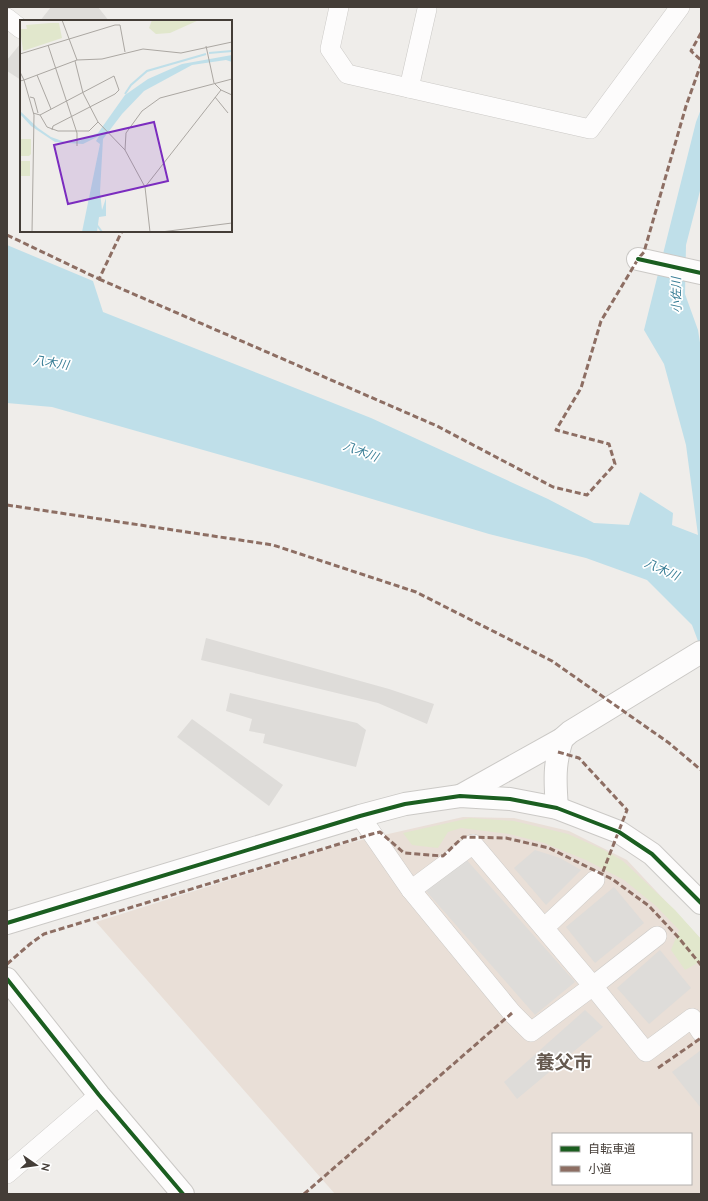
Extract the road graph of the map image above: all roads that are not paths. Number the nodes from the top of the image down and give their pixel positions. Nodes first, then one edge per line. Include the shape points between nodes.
1 (339, 7) edge
2 (680, 7) edge
3 (427, 9) dead end
4 (7, 18) edge
5 (20, 28) edge
6 (409, 88) junction
7 (638, 260) dead end
8 (701, 273) edge
9 (701, 652) edge
10 (566, 735) junction
11 (460, 796) junction
12 (557, 808) junction
13 (360, 816) junction
14 (595, 880) dead end
15 (411, 890) junction
16 (701, 903) edge
17 (7, 923) edge
18 (544, 928) junction
19 (657, 936) dead end
20 (7, 979) edge
21 (593, 986) junction
22 (701, 1032) edge
23 (99, 1095) junction
24 (7, 1174) edge
25 (184, 1194) edge

1 - 6 lane via 330,49 347,74
2 - 6 lane via 590,129
3 - 6 lane
4 - 5 lane
7 - 8 street
9 - 10 street
10 - 11 street
10 - 12 street via 558,752 555,780
11 - 12 street via 510,799
11 - 13 street via 405,804
12 - 16 street via 620,832 652,854
13 - 15 lane
13 - 17 street
14 - 18 lane
15 - 18 lane via 473,844
15 - 21 lane via 512,1013 531,1032
18 - 21 lane
19 - 21 lane
20 - 23 street
21 - 22 lane via 646,1052 692,1018
23 - 24 lane
23 - 25 street

